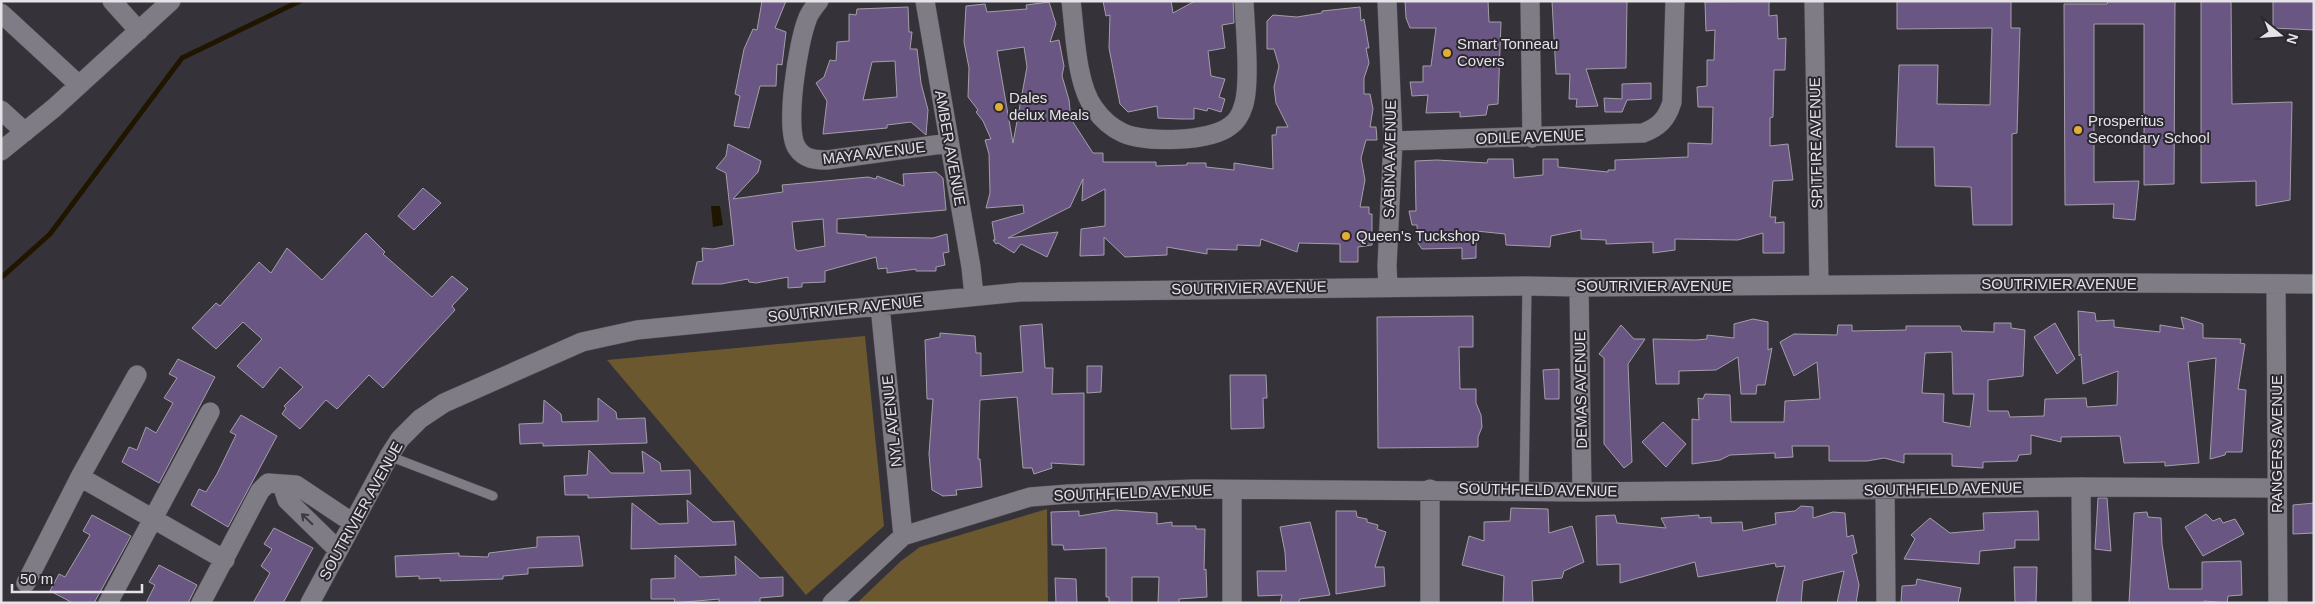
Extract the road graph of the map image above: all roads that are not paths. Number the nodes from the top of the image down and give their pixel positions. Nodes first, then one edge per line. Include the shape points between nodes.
1 (112, 1) edge
2 (171, 1) edge
3 (820, 1) edge
4 (925, 1) edge
5 (1071, 1) edge
6 (1244, 1) edge
7 (1386, 1) edge
8 (1530, 1) edge
9 (1675, 1) edge
10 (1814, 1) edge
11 (1, 13) edge
12 (139, 30) junction
13 (79, 85) junction
14 (1, 110) edge
15 (25, 132) junction
16 (1532, 138) junction
17 (1393, 141) junction
18 (949, 143) junction
19 (1, 152) edge
20 (2314, 284) edge
21 (1819, 285) junction
22 (2276, 285) junction
23 (1388, 286) junction
24 (1527, 286) junction
25 (1579, 288) junction
26 (974, 296) junction
27 (880, 306) junction
28 (137, 376) dead end
29 (210, 412) dead end
30 (389, 456) junction
31 (80, 478) junction
32 (282, 485) junction
33 (2081, 487) junction
34 (2277, 488) junction
35 (1430, 489) junction
36 (1885, 490) junction
37 (1232, 491) junction
38 (1524, 491) junction
39 (1582, 492) junction
40 (493, 496) dead end
41 (153, 519) junction
42 (353, 523) junction
43 (903, 536) junction
44 (338, 550) junction
45 (224, 560) junction
46 (26, 583) dead end
47 (108, 603) edge
48 (201, 603) edge
49 (310, 603) edge
50 (832, 603) edge
51 (1232, 603) edge
52 (1430, 603) edge
53 (1886, 603) edge
54 (2082, 603) edge
55 (2278, 603) edge

1 - 12 street
2 - 12 street
3 - 18 street, MAYA AVENUE via 807,20 791,110 793,138 802,154 812,160 827,160
4 - 18 street, AMBER AVENUE
5 - 6 street via 1081,74 1094,109 1125,134 1181,139 1216,133 1230,127 1240,115 1246,89
7 - 17 street, SABINA AVENUE
8 - 16 street
9 - 16 street, ODILE AVENUE via 1672,102 1663,122 1643,133
10 - 21 street, SPITFIRE AVENUE
11 - 13 street
12 - 13 street
13 - 15 street
14 - 15 street
15 - 19 street
16 - 17 street, ODILE AVENUE
17 - 23 street, SABINA AVENUE
18 - 26 street, AMBER AVENUE
20 - 22 street, SOUTRIVIER AVENUE
21 - 22 street, SOUTRIVIER AVENUE
21 - 25 street, SOUTRIVIER AVENUE
22 - 34 street, RANGERS AVENUE
23 - 24 street, SOUTRIVIER AVENUE
23 - 26 street, SOUTRIVIER AVENUE via 1090,290
24 - 25 street, SOUTRIVIER AVENUE
24 - 38 lane
25 - 39 street, DEMAS AVENUE
26 - 27 street, SOUTRIVIER AVENUE
27 - 30 street, SOUTRIVIER AVENUE via 637,330 582,342 444,403 420,419
27 - 43 street, NYL AVENUE
28 - 31 street
29 - 41 street
30 - 40 lane
30 - 42 street, SOUTRIVIER AVENUE
31 - 41 street
31 - 46 street
32 - 42 street via 296,485
44 -> 32 street via 287,500
32 - 45 street via 268,483 260,491
33 - 34 street, SOUTHFIELD AVENUE
33 - 36 street, SOUTHFIELD AVENUE
33 - 54 street
34 - 55 street, RANGERS AVENUE
35 - 37 street, SOUTHFIELD AVENUE
35 - 38 street, SOUTHFIELD AVENUE
35 - 52 street
36 - 39 street, SOUTHFIELD AVENUE
36 - 53 street
37 - 43 street, SOUTHFIELD AVENUE via 1193,489 1030,498
37 - 51 street
38 - 39 street, SOUTHFIELD AVENUE
41 - 45 street
41 - 47 street
42 - 44 street, SOUTRIVIER AVENUE
43 - 50 street, SOUTHFIELD AVENUE
44 - 49 street, SOUTRIVIER AVENUE
45 - 48 street

